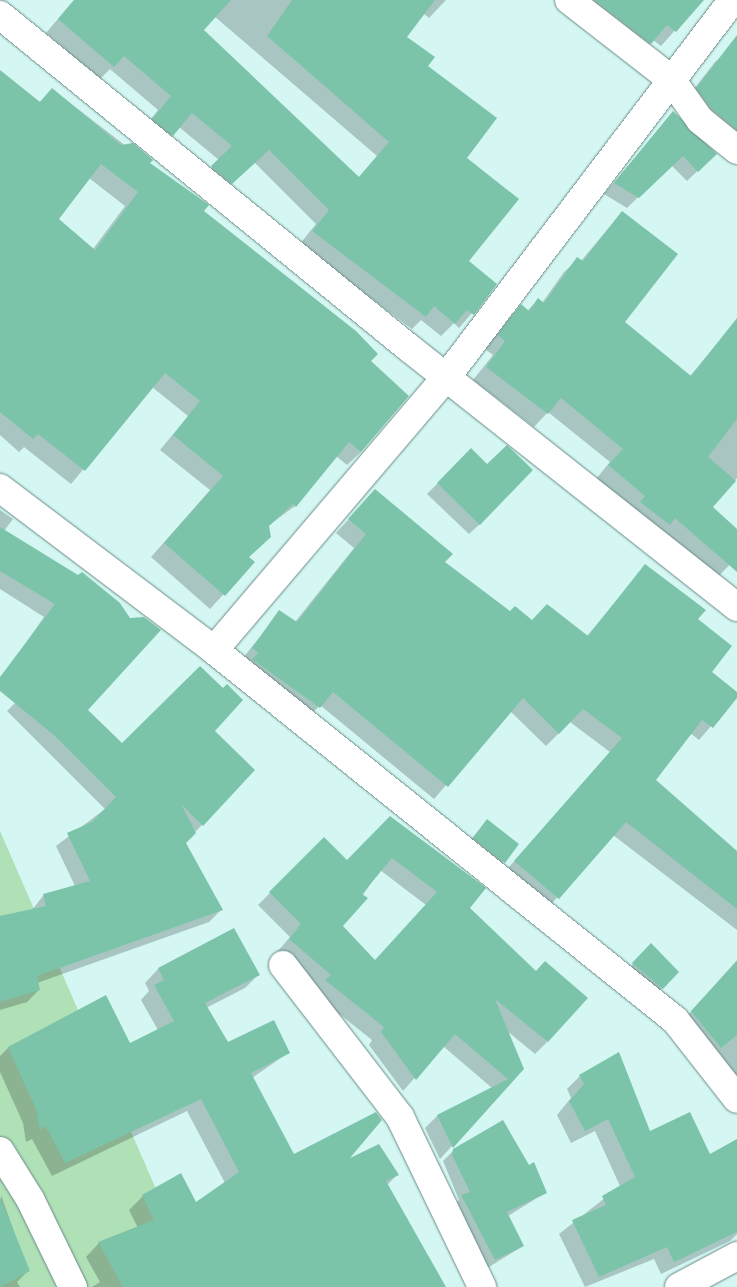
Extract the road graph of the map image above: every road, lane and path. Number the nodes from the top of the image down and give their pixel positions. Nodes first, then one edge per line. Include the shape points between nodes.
1 (569, 0) edge
2 (733, 0) edge
3 (0, 15) edge
4 (671, 79) junction
5 (737, 150) edge
6 (448, 375) junction
7 (0, 488) edge
8 (737, 607) edge
9 (214, 650) junction
10 (283, 965) dead end
11 (737, 1099) edge
12 (0, 1151) edge
13 (737, 1256) edge
14 (73, 1287) edge
15 (482, 1287) edge
16 (679, 1287) edge

1 - 4 street
2 - 4 street
3 - 6 street via 408,348
4 - 5 street via 700,120
4 - 6 street
6 - 8 street
6 - 9 street
7 - 9 street
9 - 11 street via 675,1020
10 - 15 street via 400,1117
12 - 14 street via 30,1199
13 - 16 street

